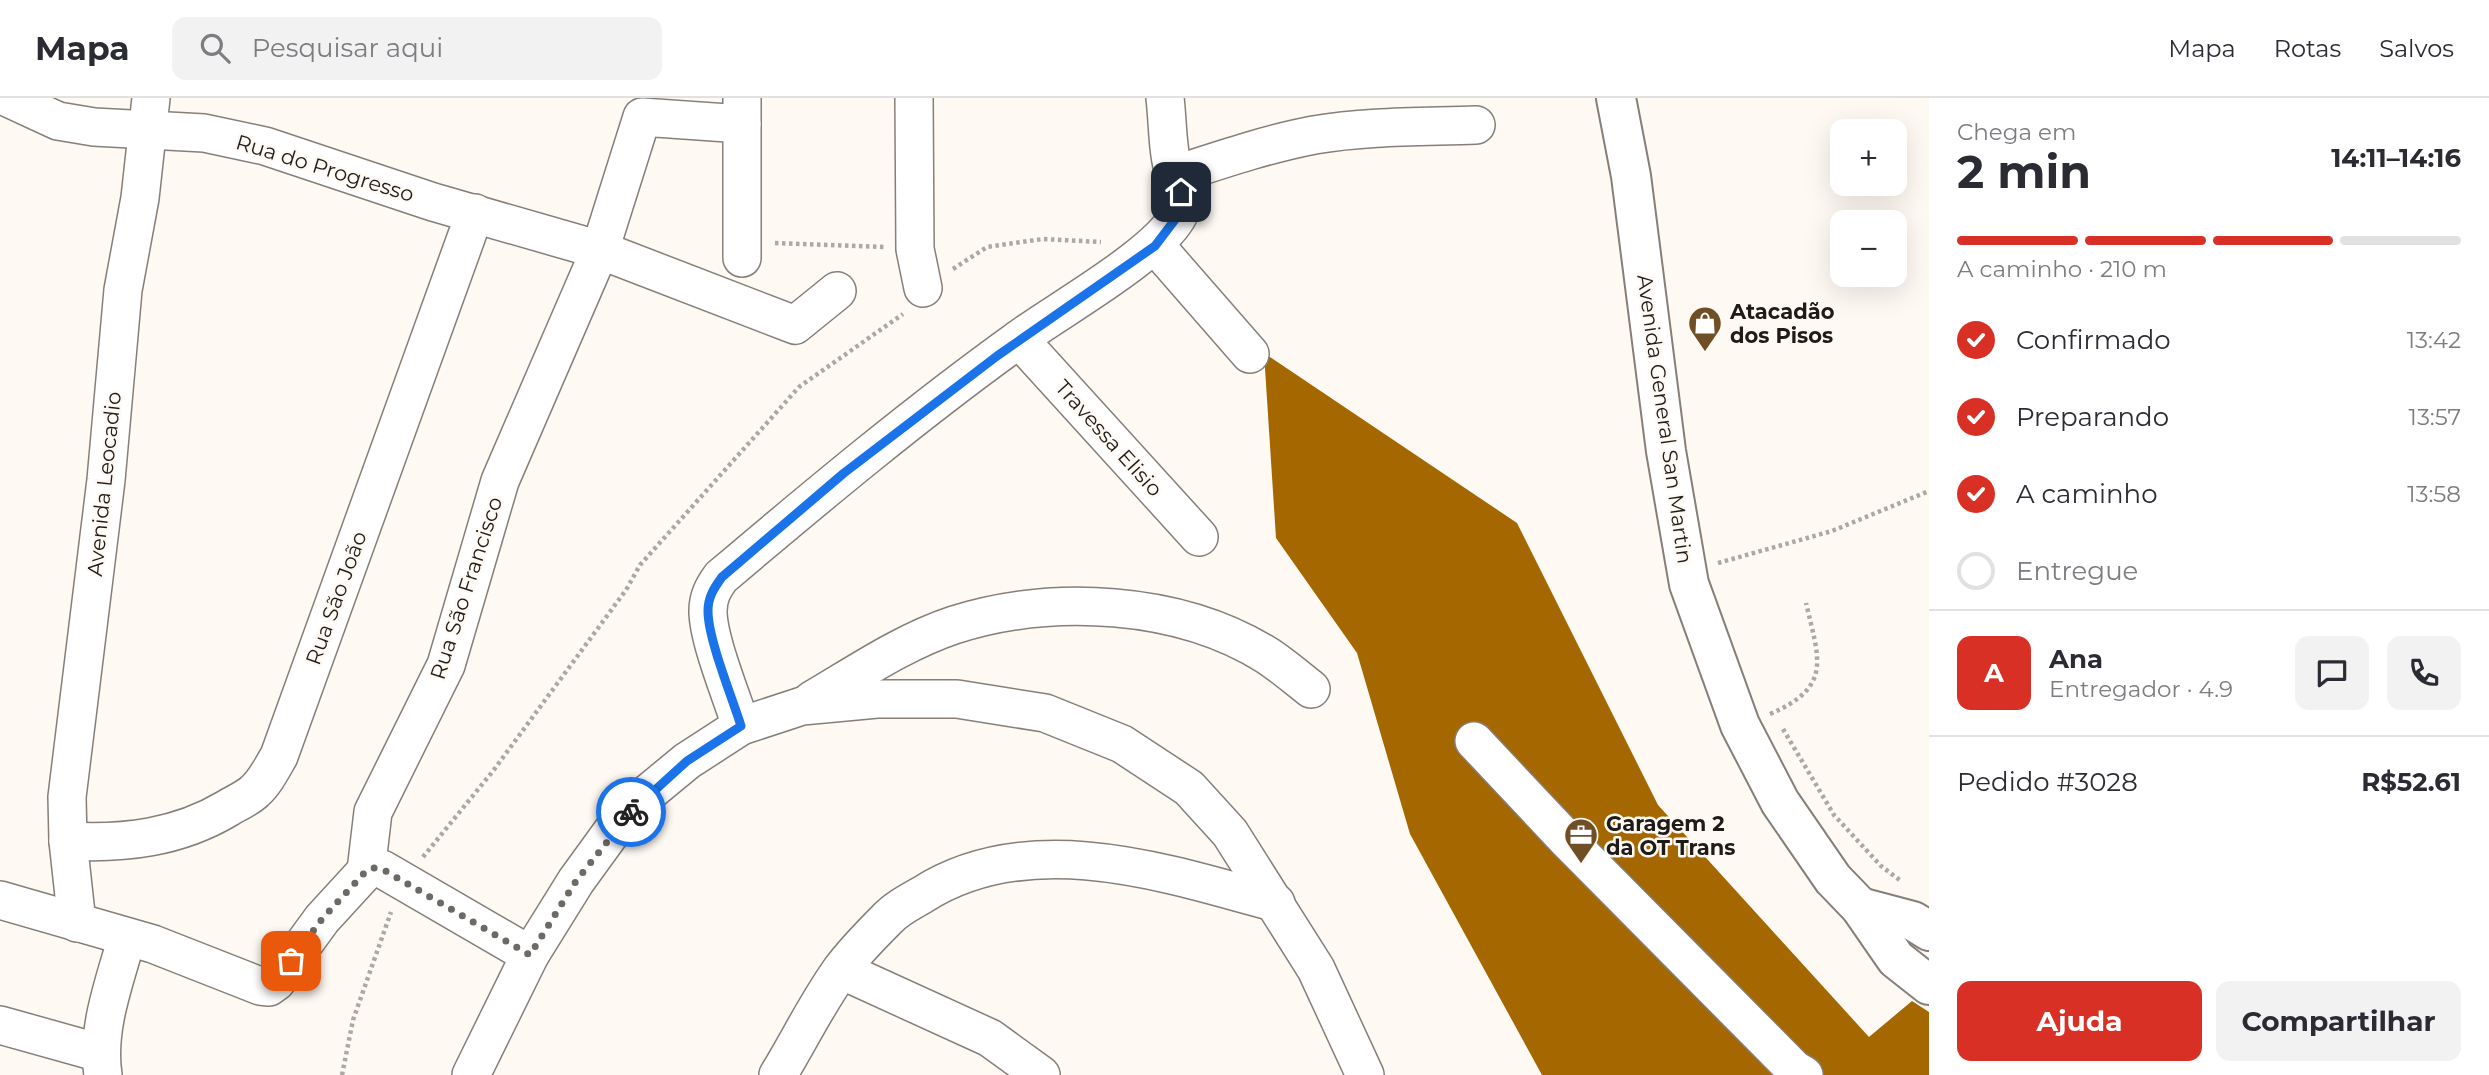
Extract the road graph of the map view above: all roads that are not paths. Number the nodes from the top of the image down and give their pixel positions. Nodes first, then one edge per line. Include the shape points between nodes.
1 (914, 98) edge
2 (1165, 98) edge
3 (1616, 98) edge
4 (6, 107) edge
5 (742, 111) edge
6 (150, 113) edge
7 (1476, 125) dead end
8 (1174, 175) junction
9 (475, 214) junction
10 (1166, 231) junction
11 (600, 250) junction
12 (742, 250) road end
13 (923, 288) road end
14 (837, 291) dead end
15 (1019, 339) junction
16 (1250, 354) dead end
17 (1199, 537) dead end
18 (1311, 689) dead end
19 (803, 706) junction
20 (741, 726) junction
21 (1474, 741) dead end
22 (68, 841) junction
23 (366, 871) junction
24 (0, 900) edge
25 (1276, 904) junction
26 (1860, 906) junction
27 (76, 923) junction
28 (1929, 931) edge
29 (127, 937) junction
30 (530, 955) junction
31 (841, 970) junction
32 (1929, 985) edge
33 (0, 1026) edge
34 (102, 1064) edge
35 (471, 1075) edge
36 (778, 1075) edge
37 (1041, 1075) edge
38 (1365, 1075) edge
39 (1804, 1075) edge

1 - 13 street via 915,248
2 - 8 street
3 - 26 main road, Avenida General San Martin via 1689,584 1757,719 1780,802 1833,879
4 - 6 street, Rua do Progresso via 94,127
5 - 11 street, Rua São Francisco via 642,117
5 - 12 street
6 - 9 street, Rua do Progresso
6 - 22 street, Avenida Leocadio via 123,290 106,480 67,797
7 - 8 street via 1314,135
8 - 10 street via 1182,199
9 - 11 street, Rua do Progresso
9 - 22 street, Rua São João via 279,756 267,777 254,793 178,832 119,842
10 - 15 street
10 - 16 street
11 - 14 street, Rua do Progresso via 795,325
11 - 23 street, Rua São Francisco via 500,481 446,665 373,812
15 - 17 street, Travessa Elisio
15 - 20 street via 844,473 711,591 711,631
18 - 19 street via 1269,656 1193,624 1142,611 1034,609 951,626 892,653
19 - 20 street
19 - 25 street via 877,699 957,699 1045,713 1122,744 1189,788 1230,833
20 - 30 street via 687,761 613,830
21 - 39 street
22 - 27 street, Avenida Leocadio
23 - 29 street via 269,987
23 - 30 street via 382,869
24 - 27 street
25 - 31 street via 1171,874 1077,861 1019,860 945,880 889,916
25 - 38 street via 1316,969
26 - 28 main road, Avenida General San Martin via 1913,921
26 - 32 main road, Avenida General San Martin via 1896,959
27 - 29 street
29 - 34 street via 108,1007
30 - 35 street
31 - 36 street
31 - 37 street via 990,1038
33 - 34 street

